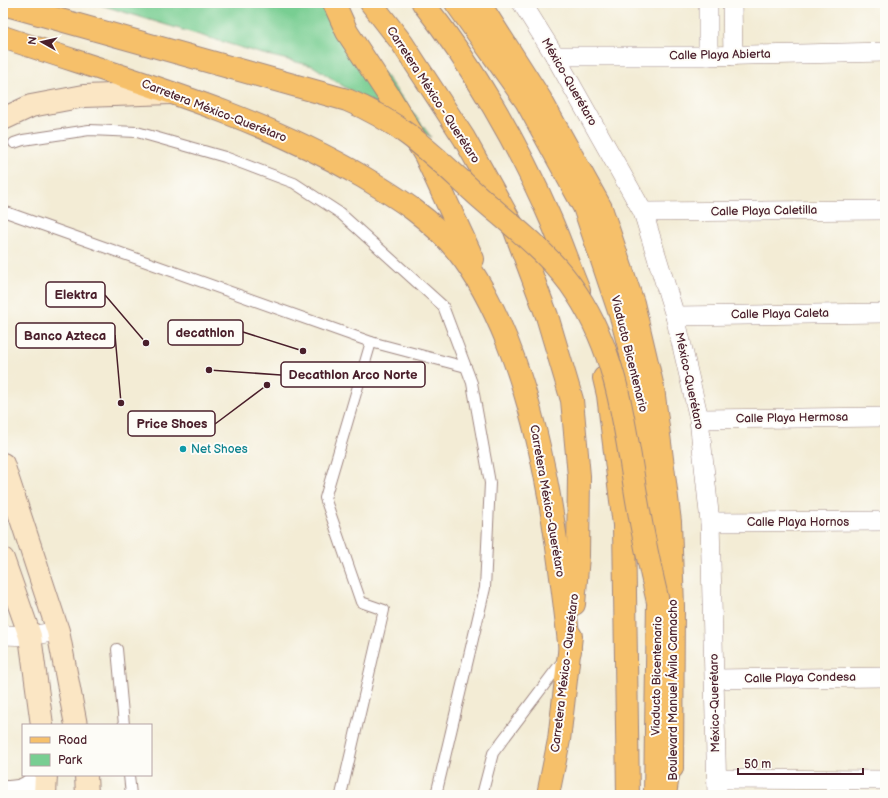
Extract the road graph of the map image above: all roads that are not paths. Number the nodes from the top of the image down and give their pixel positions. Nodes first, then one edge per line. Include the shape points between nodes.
1 (334, 3) edge
2 (371, 3) edge
3 (423, 3) edge
4 (456, 3) edge
5 (479, 3) edge
6 (522, 3) edge
7 (708, 3) edge
8 (732, 3) edge
9 (3, 4) edge
10 (3, 37) edge
11 (885, 52) edge
12 (555, 56) junction
13 (708, 56) junction
14 (732, 56) junction
15 (171, 93) junction
16 (3, 119) edge
17 (14, 143) dead end
18 (885, 210) edge
19 (3, 211) edge
20 (643, 212) junction
21 (885, 313) edge
22 (675, 316) junction
23 (500, 325) junction
24 (371, 342) junction
25 (466, 367) junction
26 (885, 417) edge
27 (698, 419) junction
28 (3, 464) edge
29 (885, 521) edge
30 (710, 522) junction
31 (3, 559) edge
32 (658, 602) junction
33 (58, 631) junction
34 (3, 635) edge
35 (30, 636) junction
36 (117, 649) dead end
37 (570, 651) junction
38 (885, 677) edge
39 (715, 679) junction
40 (42, 724) edge
41 (76, 724) edge
42 (124, 724) edge
43 (672, 749) junction
44 (38, 776) edge
45 (46, 776) edge
46 (86, 776) edge
47 (129, 776) edge
48 (885, 780) edge
49 (717, 787) edge
50 (3, 794) edge
51 (45, 795) edge
52 (87, 795) edge
53 (131, 795) edge
54 (340, 795) edge
55 (436, 795) edge
56 (482, 795) edge
57 (548, 795) edge
58 (628, 795) edge
59 (655, 795) edge
60 (665, 795) edge
61 (672, 795) edge

1 - 23 main road via 347,32 426,155
2 - 37 main road, Carretera México - Querétaro via 402,43 464,138 514,228 547,316 572,400 579,476 578,556
3 - 58 main road via 501,119 551,220 586,310 606,387 624,525
4 - 32 main road, Viaducto Bicentenario, bridge via 526,101 584,207 604,262 642,397 656,524
5 - 43 main road, Boulevard Manuel Ávila Camacho via 541,100 601,208 633,303 653,388 670,522 674,607
6 - 12 street, México-Querétaro
7 - 13 street
8 - 14 street
9 - 32 main road, bridge via 368,108 417,139 538,249 577,293 590,314 607,353 620,396 638,506
10 - 15 main road, Carretera México-Querétaro
11 - 14 street, Calle Playa Abierta
12 - 13 street, Calle Playa Abierta
12 - 20 street, México-Querétaro
13 - 14 street, Calle Playa Abierta
15 - 16 main road via 84,96 31,106
15 - 23 main road, Carretera México-Querétaro via 250,122 329,157 402,200 457,250 483,288
17 - 25 lane via 89,130 137,132 225,157 294,183 340,213 443,306
18 - 20 street, Calle Playa Caletilla
19 - 24 lane
20 - 22 street, México-Querétaro
21 - 22 street, Calle Playa Caleta
22 - 27 street, México-Querétaro
23 - 37 main road, Carretera México-Querétaro via 518,369 538,440 555,536
24 - 25 lane
24 - 54 lane via 324,498 361,602 384,610
25 - 55 lane via 472,383 490,483 485,588
26 - 27 street, Calle Playa Hermosa
27 - 30 street, México-Querétaro
28 - 33 main road
29 - 30 street, Calle Playa Hornos
30 - 39 street, México-Querétaro
31 - 35 main road
32 - 59 main road, Viaducto Bicentenario
33 - 35 street
33 - 41 main road
34 - 35 street
35 - 40 main road
36 - 42 lane
37 - 56 lane via 493,753
37 - 57 main road, Carretera México - Querétaro via 559,740
38 - 39 street, Calle Playa Condesa
39 - 49 street, México-Querétaro
43 - 60 main road
43 - 61 main road, Boulevard Manuel Ávila Camacho
44 - 50 street via 33,785 26,789
45 - 51 main road
46 - 52 main road
47 - 53 lane
48 - 49 street

